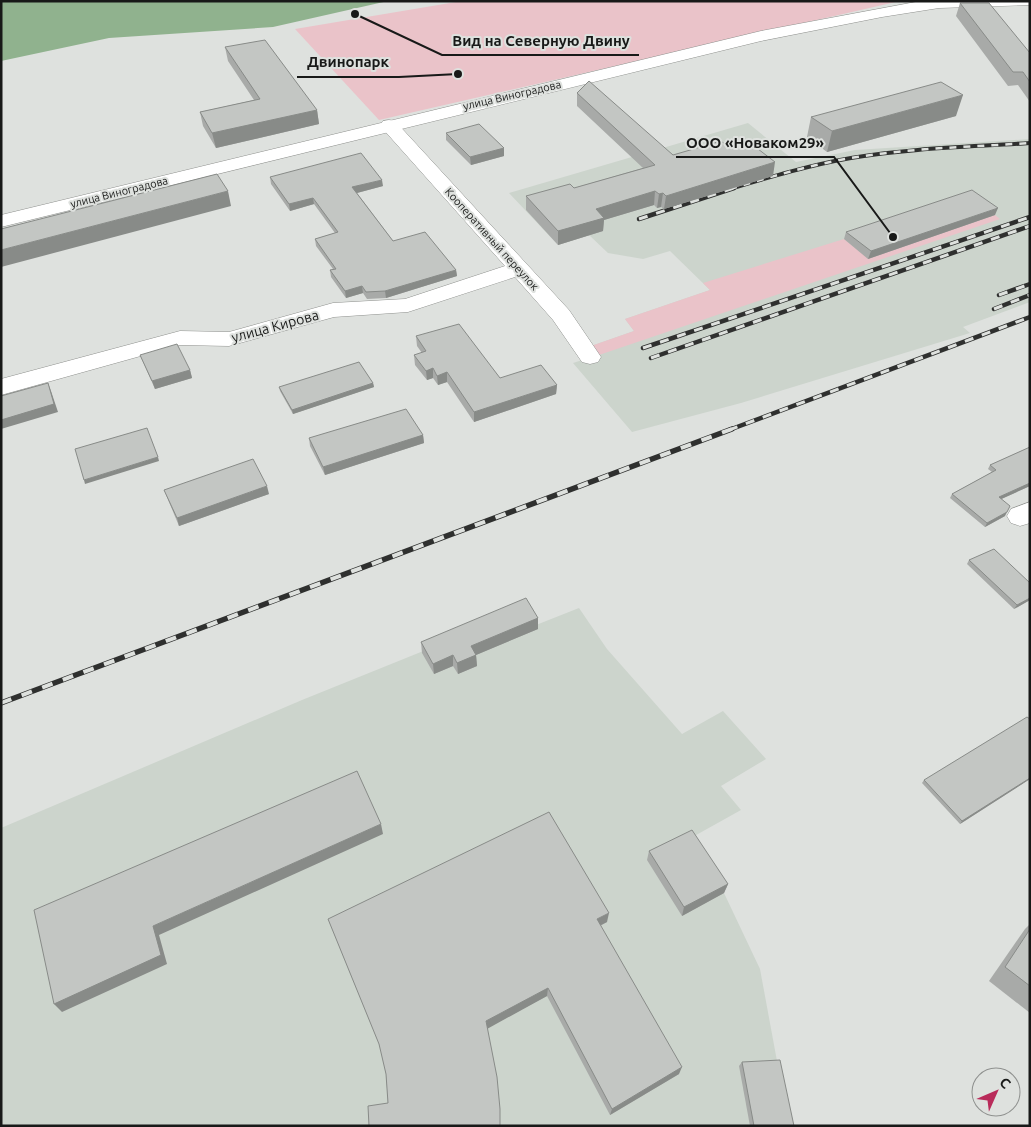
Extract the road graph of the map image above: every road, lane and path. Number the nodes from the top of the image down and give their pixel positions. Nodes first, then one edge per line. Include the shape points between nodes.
1 (1028, 1) edge
2 (389, 125) junction
3 (1, 220) edge
4 (518, 269) junction
5 (590, 357) dead end
6 (1, 387) edge

1 - 2 main road, улица Виноградова via 939,3 882,12 761,36
2 - 3 main road, улица Виноградова
2 - 4 main road, Кооперативный переулок
4 - 5 main road, Кооперативный переулок via 561,315
4 - 6 main road, улица Кирова via 408,305 334,310 229,339 180,338

